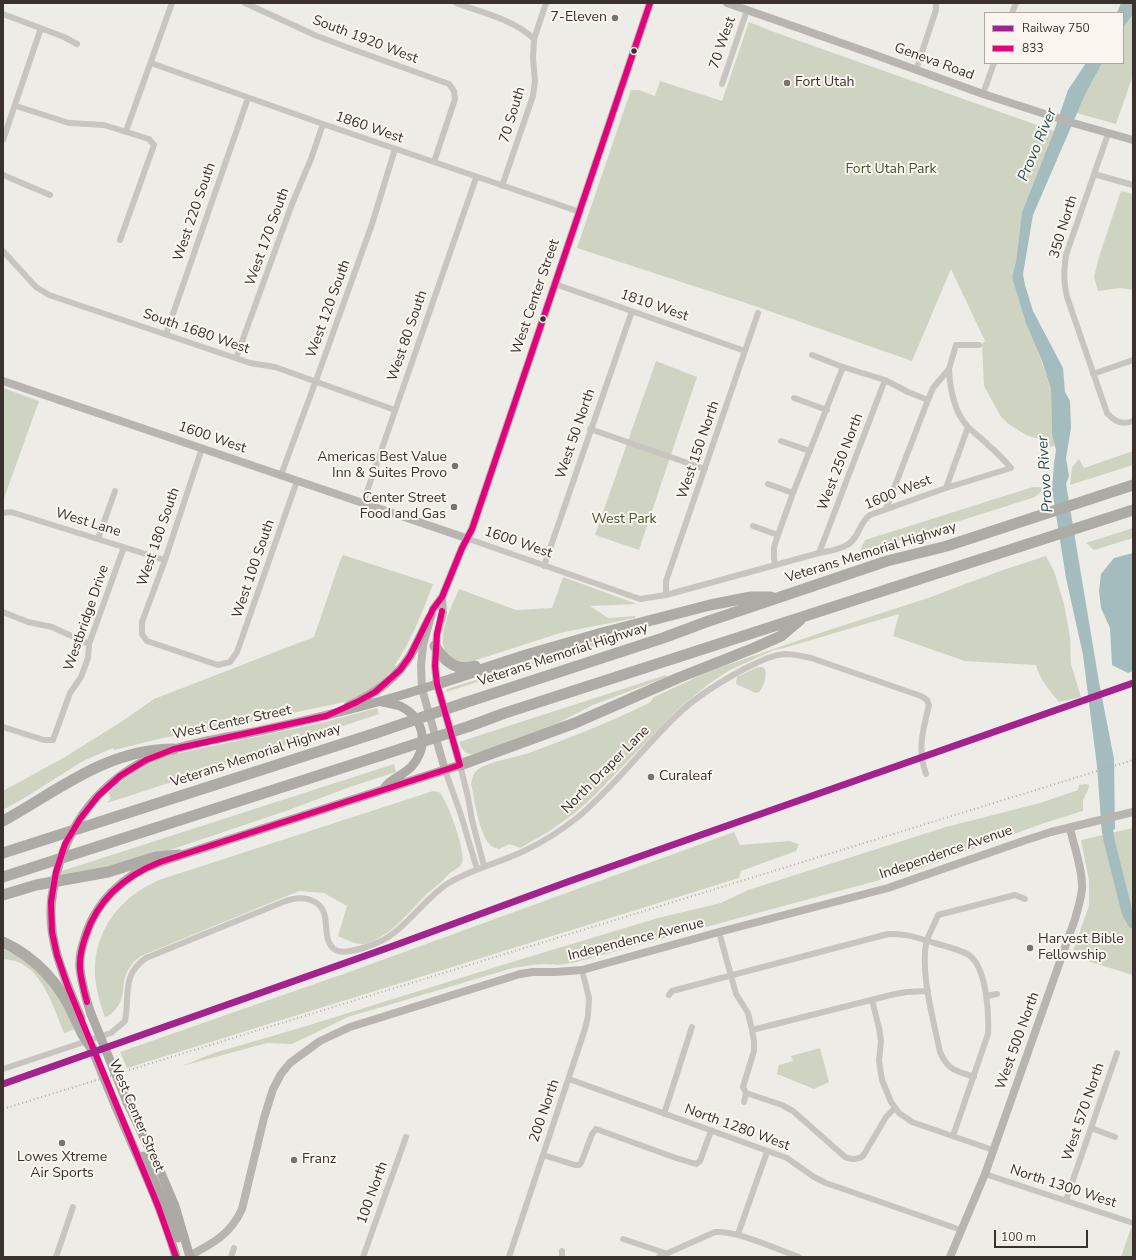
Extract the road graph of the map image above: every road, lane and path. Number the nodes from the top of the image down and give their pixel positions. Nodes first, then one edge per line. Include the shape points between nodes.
1 (172, 3) edge
2 (245, 3) edge
3 (456, 3) edge
4 (546, 3) edge
5 (650, 3) edge
6 (727, 3) edge
7 (936, 3) edge
8 (747, 10) junction
9 (3, 14) edge
10 (41, 28) junction
11 (534, 39) junction
12 (77, 44) dead end
13 (151, 63) junction
14 (994, 64) edge
15 (916, 70) junction
16 (722, 84) dead end
17 (983, 94) junction
18 (248, 98) junction
19 (16, 106) junction
20 (323, 124) junction
21 (126, 131) junction
22 (1108, 134) junction
23 (3, 140) edge
24 (1133, 140) edge
25 (395, 150) junction
26 (434, 162) junction
27 (1094, 174) junction
28 (3, 175) edge
29 (476, 178) junction
30 (1133, 185) edge
31 (502, 186) junction
32 (50, 195) dead end
33 (580, 212) junction
34 (120, 240) dead end
35 (3, 252) edge
36 (555, 284) junction
37 (632, 311) junction
38 (758, 313) dead end
39 (166, 334) junction
40 (979, 345) dead end
41 (745, 351) junction
42 (812, 355) dead end
43 (236, 358) junction
44 (1133, 360) edge
45 (843, 367) junction
46 (949, 369) junction
47 (1093, 374) junction
48 (885, 380) junction
49 (5, 381) edge
50 (316, 382) junction
51 (794, 398) dead end
52 (928, 400) junction
53 (395, 410) junction
54 (827, 410) junction
55 (1133, 421) edge
56 (968, 427) junction
57 (590, 429) junction
58 (781, 441) dead end
59 (202, 448) junction
60 (810, 451) junction
61 (705, 469) junction
62 (281, 475) junction
63 (297, 481) junction
64 (768, 484) dead end
65 (1133, 485) edge
66 (946, 488) junction
67 (115, 491) dead end
68 (793, 493) junction
69 (363, 503) junction
70 (886, 509) junction
71 (1133, 510) edge
72 (3, 513) edge
73 (753, 526) dead end
74 (778, 535) junction
75 (466, 538) junction
76 (98, 539) junction
77 (124, 547) junction
78 (819, 553) junction
79 (165, 560) junction
80 (775, 565) junction
81 (544, 566) junction
82 (666, 595) junction
83 (442, 597) junction
84 (782, 597) junction
85 (3, 612) edge
86 (805, 615) junction
87 (430, 617) junction
88 (142, 634) joint
89 (90, 644) junction
90 (436, 646) junction
91 (492, 666) junction
92 (437, 684) junction
93 (422, 689) junction
94 (380, 702) junction
95 (326, 716) junction
96 (3, 727) edge
97 (174, 750) junction
98 (460, 765) junction
99 (445, 770) junction
100 (926, 774) dead end
101 (382, 789) junction
102 (1132, 813) edge
103 (3, 821) edge
104 (1070, 828) junction
105 (3, 853) edge
106 (179, 856) junction
107 (484, 866) junction
108 (477, 869) junction
109 (3, 877) edge
110 (3, 895) edge
111 (1025, 899) dead end
112 (719, 932) junction
113 (927, 941) junction
114 (3, 942) edge
115 (582, 970) junction
116 (731, 975) junction
117 (928, 991) junction
118 (997, 994) dead end
119 (669, 995) dead end
120 (986, 996) junction
121 (872, 1000) junction
122 (78, 1019) junction
123 (692, 1027) dead end
124 (752, 1030) junction
125 (93, 1050) joint
126 (1117, 1053) dead end
127 (3, 1069) edge
128 (974, 1077) junction
129 (569, 1079) junction
130 (746, 1093) junction
131 (744, 1102) dead end
132 (895, 1108) junction
133 (664, 1114) junction
134 (120, 1116) junction
135 (1091, 1128) junction
136 (711, 1131) junction
137 (953, 1136) junction
138 (1115, 1136) dead end
139 (406, 1137) dead end
140 (993, 1150) junction
141 (767, 1152) junction
142 (543, 1155) junction
143 (985, 1174) junction
144 (1066, 1200) junction
145 (73, 1207) dead end
146 (1133, 1223) edge
147 (961, 1230) junction
148 (738, 1234) junction
149 (623, 1239) dead end
150 (234, 1248) dead end
151 (665, 1253) junction
152 (790, 1256) edge
153 (56, 1257) edge
154 (176, 1257) edge
155 (189, 1257) edge
156 (231, 1257) edge
157 (363, 1257) edge
158 (509, 1257) edge
159 (659, 1257) edge
160 (799, 1257) edge
161 (950, 1257) edge

1 - 13 street
2 - 26 street, South 1920 West via 317,36 445,82 452,87 455,99
3 - 11 street via 517,26
4 - 11 street, 70 South
5 - 33 street, West Center Street
6 - 8 street, Geneva Road
7 - 15 street via 936,10
8 - 15 street, Geneva Road
8 - 16 street, 70 West
9 - 10 street
10 - 12 street
10 - 19 street
11 - 31 street, 70 South via 533,96
13 - 18 street, 1860 West
13 - 21 street
14 - 17 street
15 - 17 street, Geneva Road
17 - 22 street, Geneva Road
18 - 20 street, 1860 West
18 - 39 street, West 220 South
19 - 21 street via 69,123 104,125
19 - 23 street
20 - 25 street, 1860 West
20 - 43 street, West 170 South
21 - 34 street via 149,139 154,145
22 - 24 street, Geneva Road
22 - 27 street, 350 North
25 - 26 street, 1860 West
25 - 50 street, West 120 South via 372,224
26 - 29 street, 1860 West
27 - 30 street
27 - 47 street, 350 North via 1066,255 1063,273 1067,297
28 - 32 street
29 - 31 street, 1860 West
29 - 53 street, West 80 South
31 - 33 street, 1860 West
33 - 36 street, West Center Street
35 - 39 street, South 1680 West via 36,287 49,295
36 - 37 street, 1810 West
36 - 75 street, West Center Street via 472,529
37 - 41 street, 1810 West
37 - 57 street, West 50 North
38 - 41 street, West 150 North
39 - 43 street, South 1680 West
40 - 46 street via 956,345
41 - 61 street, West 150 North
42 - 45 street
43 - 50 street, South 1680 West
44 - 47 street
45 - 48 street
45 - 54 street
46 - 52 street via 933,388
46 - 56 street via 955,404
47 - 55 street, 350 North via 1107,413 1113,420 1122,423
48 - 52 street
48 - 78 street, West 250 North
49 - 59 street, 1600 West
50 - 53 street, South 1680 West
50 - 62 street, West 120 South
51 - 54 street
52 - 70 street
53 - 69 street, West 80 South
54 - 60 street
56 - 66 street
56 - 66 street, 1600 West via 1011,468
57 - 61 street
57 - 81 street, West 50 North
58 - 60 street
59 - 62 street, 1600 West
59 - 79 street, West 180 South
60 - 68 street
61 - 82 street, West 150 North via 666,581
62 - 63 street, 1600 West
63 - 69 street, 1600 West
63 - 88 street, West 100 South via 237,652 230,662 218,666 147,641
64 - 68 street
65 - 84 highway, Veterans Memorial Highway via 947,546 887,561
66 - 70 street, 1600 West
67 - 76 street
68 - 74 street
69 - 75 street, 1600 West
70 - 78 street, 1600 West via 866,517 849,545
71 - 86 highway
72 - 76 street, West Lane via 11,512
73 - 74 street
74 - 80 street via 774,547
75 - 81 street, 1600 West
75 - 83 street, West Center Street
76 - 77 street, West Lane
77 - 79 street, West Lane
77 - 89 street, Westbridge Drive
78 - 80 street, 1600 West
79 - 88 street, West 180 South via 142,622
80 - 82 street, 1600 West
81 - 82 street, 1600 West via 640,599
83 - 87 street, West Center Street
83 - 90 street, West Center Street
84 - 91 highway via 751,597 710,605 581,638
84 - 105 highway, Veterans Memorial Highway, bridge via 376,733
85 - 89 street via 28,622 52,627
86 - 98 highway via 781,636 754,648 575,723
86 - 109 highway, bridge
87 - 93 street, West Center Street via 423,645
87 - 95 main road via 410,656 392,678 366,697
89 - 96 street, Westbridge Drive via 81,677 70,693 52,740 44,740
90 - 91 highway via 453,666
90 - 92 street, West Center Street
91 - 92 highway
92 - 93 main road, West Center Street
92 - 98 street, West Center Street
93 - 94 main road, West Center Street
93 - 99 street, West Center Street
94 - 95 main road, West Center Street
94 - 101 main road via 398,706 409,712 418,723 423,739 420,753 413,765
95 - 97 main road, West Center Street
97 - 103 highway via 148,751 103,764
97 - 122 main road, West Center Street, bridge via 148,759 113,781 84,811 64,847 54,879 51,924 55,950
98 - 99 main road, West Center Street
98 - 107 street, West Center Street
99 - 101 main road, West Center Street
99 - 108 street, West Center Street
100 - 107 street, North Draper Lane via 921,747 929,704 927,700 811,658 784,654 758,662 720,682 693,702 676,716 599,797 564,828 524,851
101 - 106 main road, West Center Street
102 - 104 street, Independence Avenue
104 - 112 street, Independence Avenue via 1026,840 888,888
104 - 140 street, West 500 North via 1081,873 1080,902
106 - 110 highway via 156,857 108,872 36,885
106 - 155 main road, West Center Street, bridge via 150,865 133,874 110,893 95,913 85,935 80,968 91,1014 127,1102 161,1173
107 - 108 street, North Draper Lane
108 - 127 street, North Draper Lane via 440,889 381,941 354,950 338,952 334,949 329,941 322,908 312,900 302,898 283,902 146,958 134,969 130,977 125,1021 111,1033
111 - 113 street via 1015,895 938,915
112 - 115 street, Independence Avenue
112 - 116 street
113 - 116 street via 908,934 888,934
113 - 117 street via 924,963
113 - 120 street via 970,956 979,967
114 - 122 highway via 22,952 45,971 60,989
115 - 129 street, 200 North via 589,998 588,1016
115 - 155 street, Independence Avenue via 520,974 350,1027 320,1041 290,1063 273,1089 237,1220 217,1241
116 - 119 street via 672,991
116 - 124 street via 736,994 748,1013
117 - 121 street via 894,994
117 - 128 street via 940,1052 944,1060 953,1070
118 - 120 street
120 - 128 street via 988,1034
121 - 124 street
121 - 132 street via 881,1042 879,1061 882,1080
122 - 125 highway, bridge via 82,1034
123 - 133 street
124 - 130 street via 754,1051 743,1087
125 - 134 main road, West Center Street, bridge
126 - 135 street, West 570 North
128 - 137 street
129 - 133 street, North 1280 West
129 - 142 street, 200 North
130 - 131 street
130 - 132 street via 793,1111 845,1157 853,1160 863,1156 886,1117
132 - 137 street via 912,1122
133 - 136 street, North 1280 West
134 - 154 main road, West Center Street via 168,1230
134 - 155 main road via 143,1155 176,1230 182,1251
135 - 138 street
135 - 144 street, West 570 North
136 - 141 street, North 1280 West
136 - 142 street via 700,1161 696,1164 596,1129 580,1165
137 - 140 street
139 - 157 street, 100 North
140 - 143 street, West 500 North
141 - 147 street, North 1280 West via 787,1158 826,1183
141 - 148 street
142 - 158 street, 200 North
143 - 144 street, North 1300 West
143 - 147 street, West 500 North
144 - 146 street, North 1300 West
145 - 153 street
147 - 161 street, West 500 North
148 - 151 street via 715,1232
148 - 152 street
149 - 151 street
150 - 156 street
151 - 159 street
152 - 160 street

